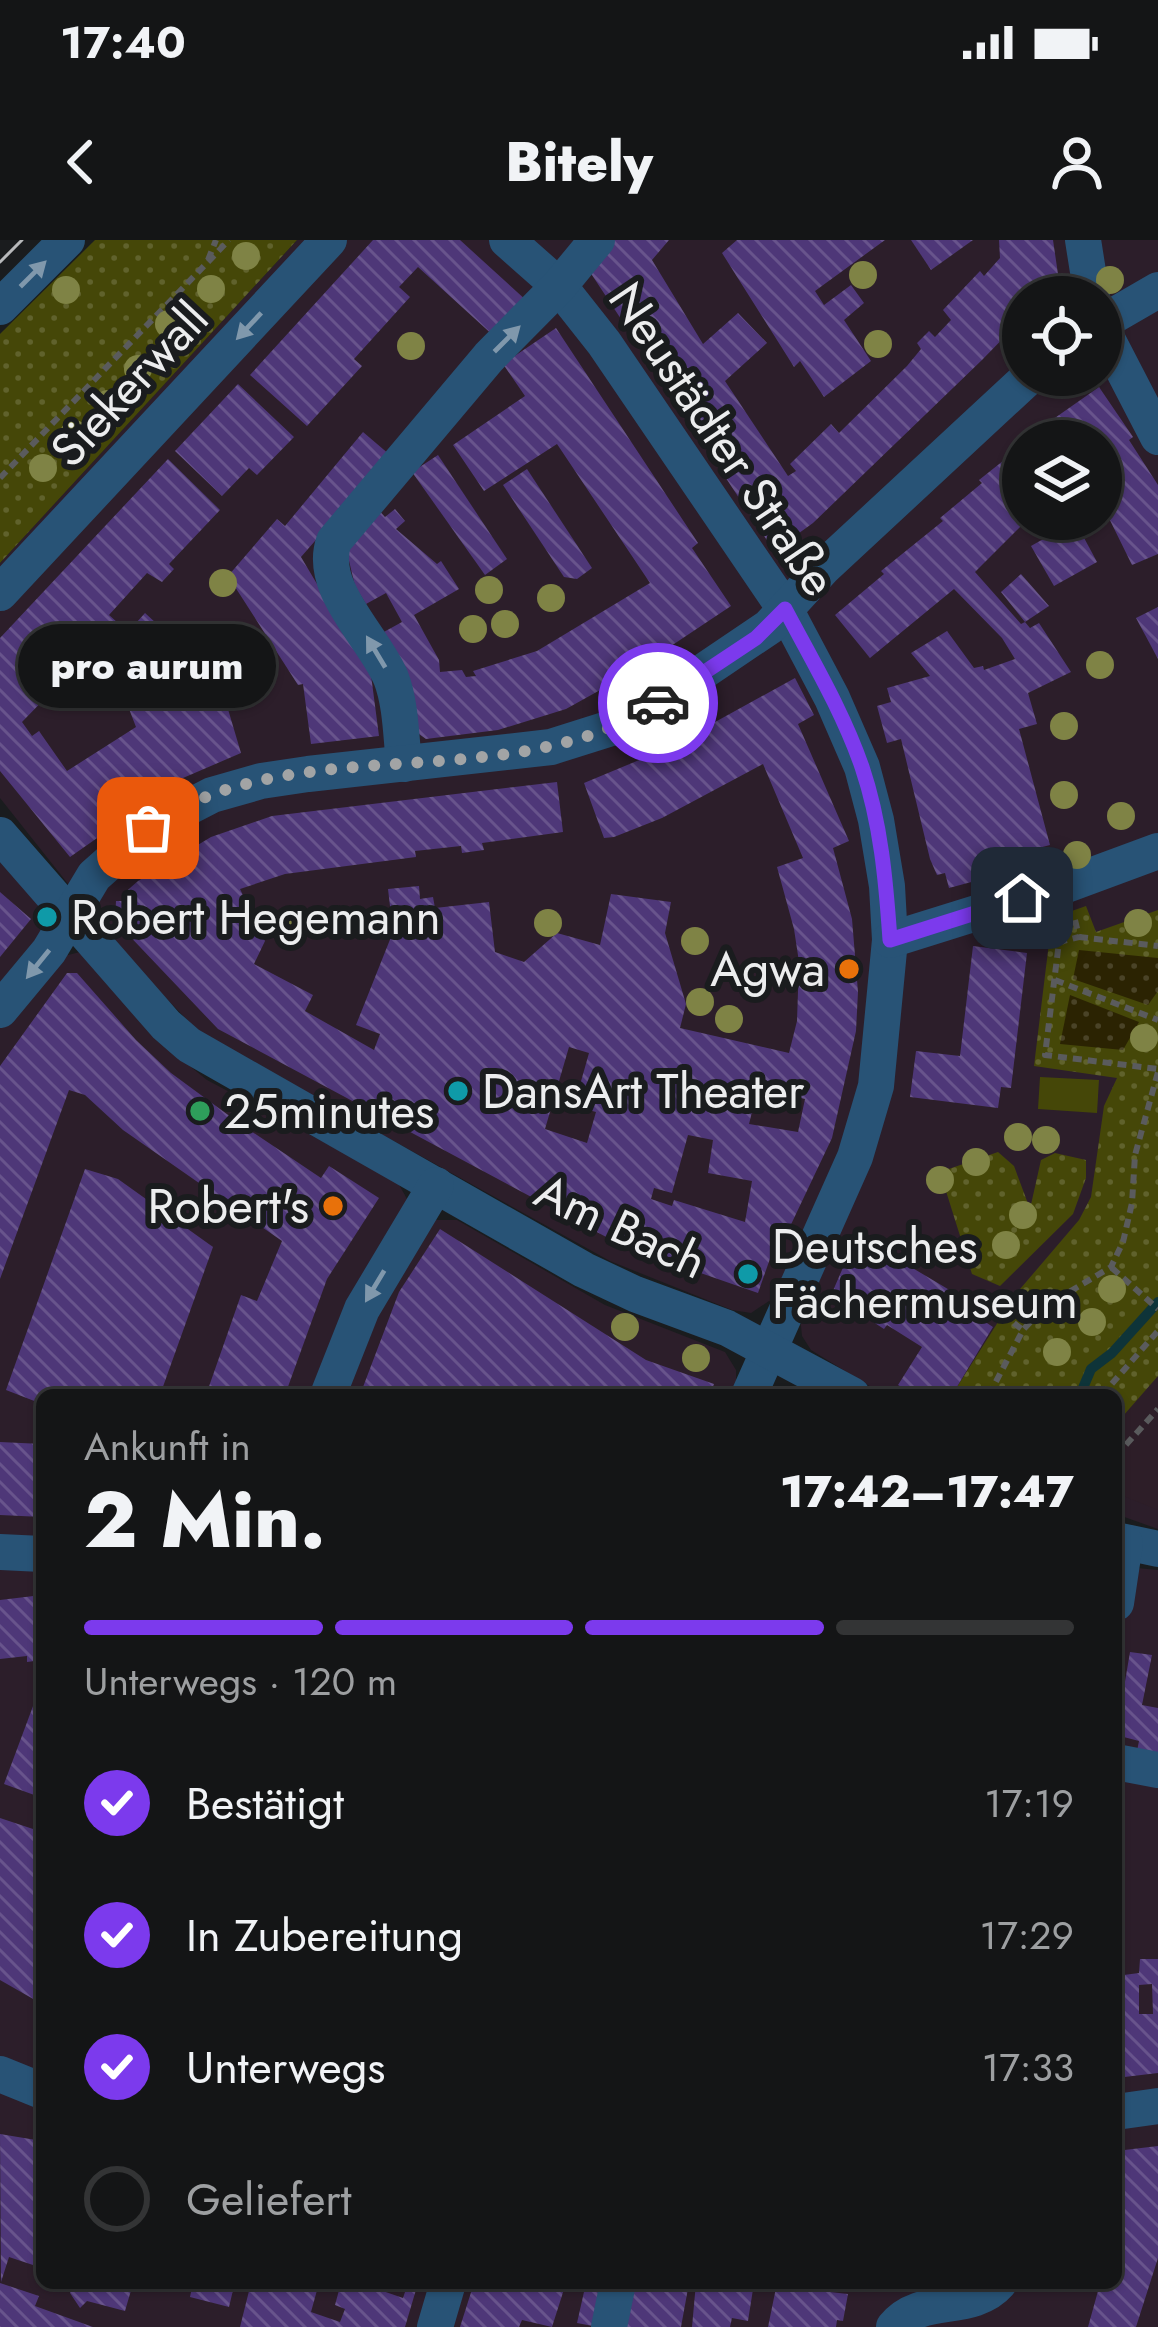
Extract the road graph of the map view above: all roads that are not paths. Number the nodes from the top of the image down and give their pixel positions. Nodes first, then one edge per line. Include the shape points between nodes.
1 (67, 240) edge
2 (328, 240) edge
3 (507, 240) edge
4 (597, 240) edge
5 (1083, 240) edge
6 (1089, 276) edge
7 (559, 286) junction
8 (1158, 290) edge
9 (0, 307) edge
10 (1122, 312) edge
11 (1122, 366) edge
12 (1008, 396) edge
13 (1158, 437) edge
14 (0, 593) edge
15 (785, 609) junction
16 (404, 764) junction
17 (0, 836) edge
18 (1158, 850) edge
19 (70, 914) junction
20 (890, 940) junction
21 (0, 1010) edge
22 (436, 1185) junction
23 (768, 1348) junction
24 (330, 1389) edge
25 (751, 1389) edge
26 (841, 1389) edge
27 (1133, 1544) edge
28 (0, 1552) edge
29 (36, 1554) edge
30 (1122, 1582) edge
31 (1122, 1763) edge
32 (1158, 1770) edge
33 (0, 2074) edge
34 (36, 2088) edge
35 (1158, 2106) edge
36 (1122, 2112) edge
37 (446, 2289) edge
38 (617, 2289) edge
39 (990, 2289) edge
40 (435, 2327) edge
41 (609, 2327) edge
42 (895, 2327) edge

9 -> 1 street
2 -> 14 street, Siekerwall
3 - 7 street, Neustädter Straße
4 - 7 street
5 - 6 street
7 - 15 street, Neustädter Straße
16 -> 7 street via 389,674 328,556 430,424
8 - 10 street
11 - 13 street
12 - 15 street
15 - 16 street via 756,638 627,723 551,747
15 - 20 street, Neustädter Straße via 862,767
16 - 19 street via 261,781 212,795 148,828 94,876
17 - 19 street, Am Bach
18 - 20 street
19 -> 21 street
19 - 22 street, Am Bach via 189,1045
20 - 23 street, Neustädter Straße via 869,1118
22 - 23 street, Am Bach via 610,1283
22 -> 24 street via 362,1309
23 - 25 street, Neustädter Straße
23 - 26 street, Am Bach
27 - 30 street
28 - 29 street
31 - 32 street
33 - 34 street
35 - 36 street
37 - 40 street
38 - 41 street
39 - 42 street via 910,2312

